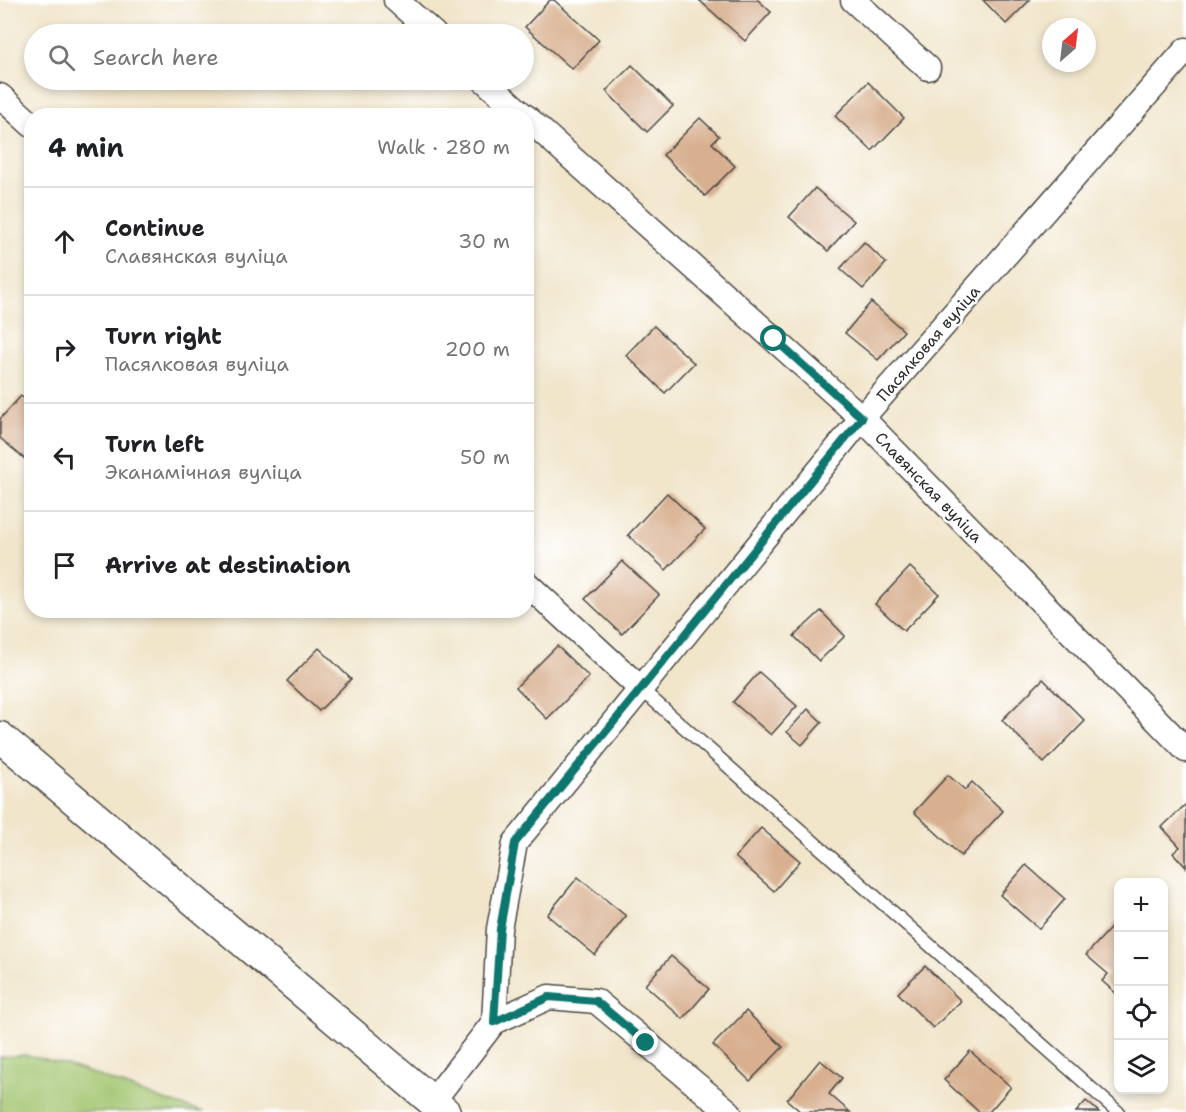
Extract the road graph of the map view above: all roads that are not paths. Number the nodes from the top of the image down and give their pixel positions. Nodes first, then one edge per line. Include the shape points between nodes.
1 (396, 0) edge
2 (853, 0) edge
3 (423, 24) edge
4 (1186, 50) edge
5 (928, 68) dead end
6 (495, 90) edge
7 (0, 96) edge
8 (516, 108) edge
9 (24, 118) edge
10 (534, 124) edge
11 (862, 418) junction
12 (534, 590) edge
13 (641, 689) junction
14 (0, 737) edge
15 (1186, 750) edge
16 (494, 1022) junction
17 (439, 1107) edge
18 (729, 1112) edge
19 (1118, 1112) edge

1 - 3 street
2 - 5 street
4 - 11 street, Пасялковая вуліца
6 - 8 street, Славянская вуліца
7 - 9 street
10 - 11 street, Славянская вуліца
11 - 13 street, Пасялковая вуліца
11 - 15 street, Славянская вуліца
12 - 13 street
13 - 16 street, Пасялковая вуліца via 515,843 500,929
13 - 19 lane
14 - 17 street
16 - 17 street
16 - 18 street via 549,997 596,1001

